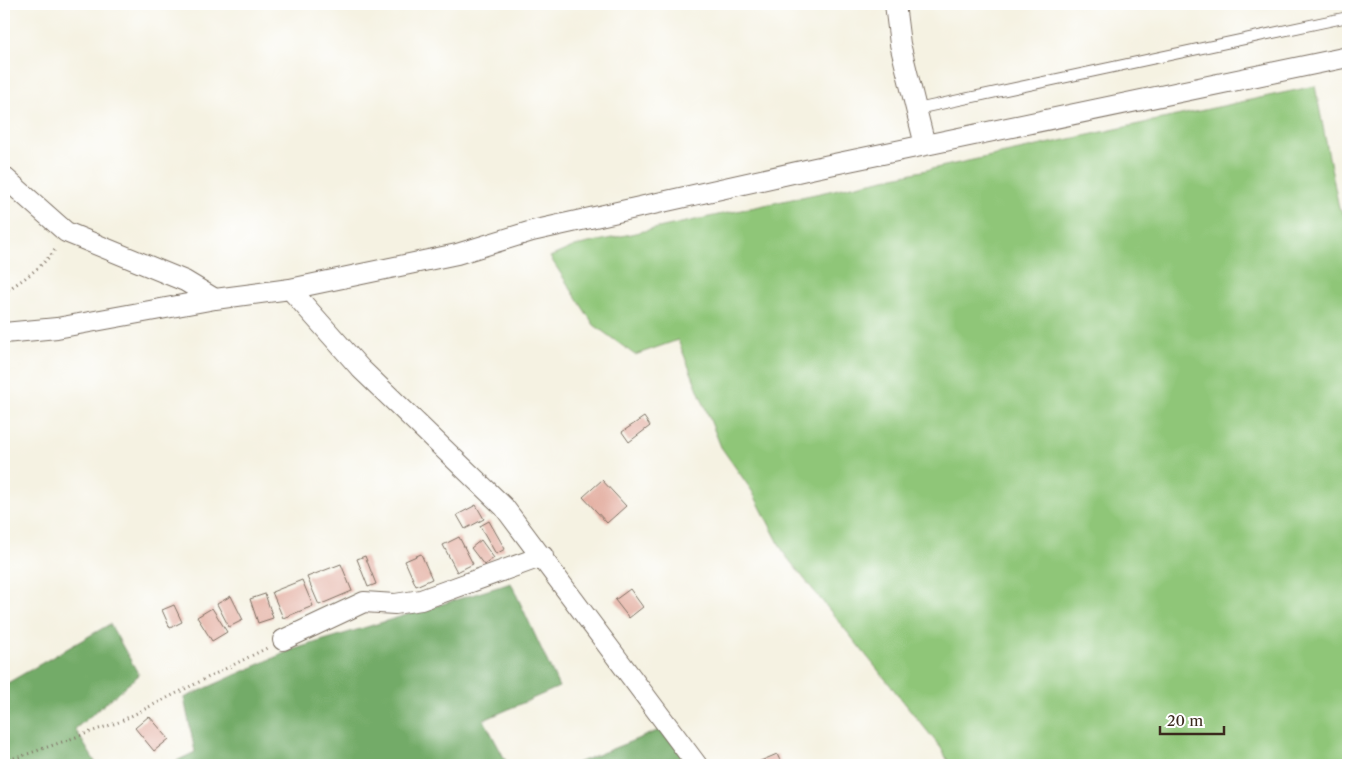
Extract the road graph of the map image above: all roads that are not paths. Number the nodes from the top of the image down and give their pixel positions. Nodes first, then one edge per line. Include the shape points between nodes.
1 (895, 4) edge
2 (1348, 17) edge
3 (1348, 57) edge
4 (917, 109) junction
5 (926, 145) junction
6 (4, 177) edge
7 (290, 289) junction
8 (215, 299) junction
9 (4, 334) edge
10 (543, 556) junction
11 (282, 640) road end
12 (697, 765) edge

1 - 4 street via 900,44
2 - 4 lane
3 - 5 street
4 - 5 street
5 - 7 street via 532,231 457,254
6 - 8 street via 66,232 185,281
7 - 8 street
7 - 10 street via 361,369 504,507
8 - 9 street via 57,328
10 - 11 street via 422,600 396,604 364,602
10 - 12 street

